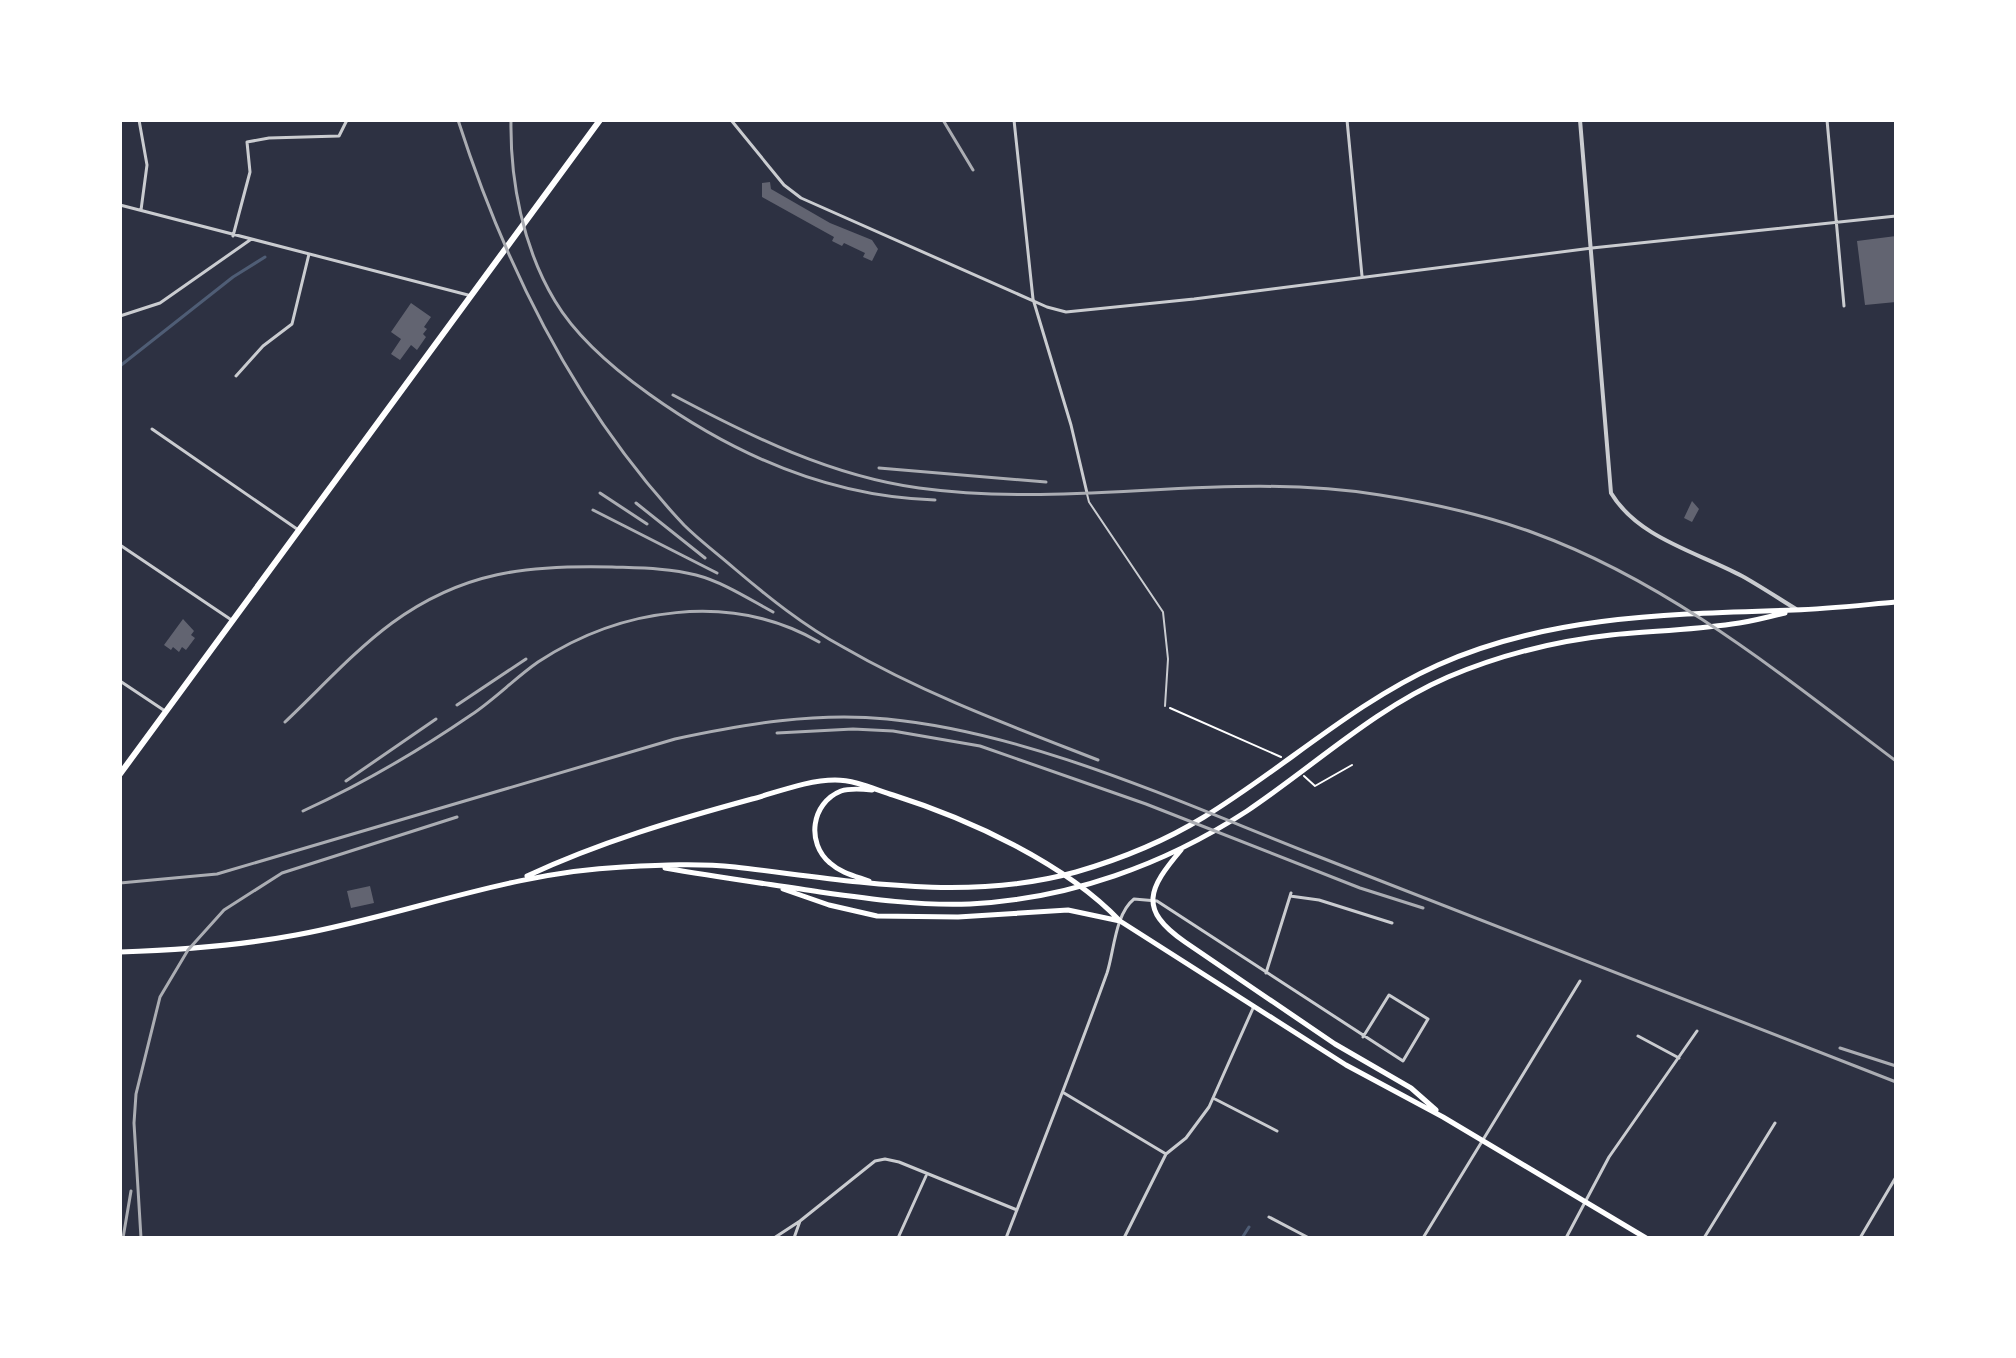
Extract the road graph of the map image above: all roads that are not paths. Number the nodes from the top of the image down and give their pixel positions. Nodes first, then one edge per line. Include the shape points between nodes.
1 (139, 120) edge
2 (347, 120) edge
3 (600, 120) edge
4 (731, 120) edge
5 (1014, 120) edge
6 (1347, 120) edge
7 (1580, 120) edge
8 (1827, 120) edge
9 (120, 205) edge
10 (141, 210) junction
11 (1896, 216) edge
12 (1837, 223) junction
13 (233, 236) junction
14 (250, 240) junction
15 (1592, 248) junction
16 (309, 254) junction
17 (1362, 276) junction
18 (472, 296) junction
19 (1033, 299) junction
20 (1844, 306) dead end
21 (120, 316) edge
22 (236, 376) dead end
23 (152, 429) dead end
24 (1087, 493) joint
25 (299, 530) junction
26 (120, 545) edge
27 (1896, 602) edge
28 (1798, 610) junction
29 (233, 621) junction
30 (120, 681) edge
31 (1165, 706) road end
32 (165, 711) junction
33 (120, 774) edge
34 (880, 791) junction
35 (1185, 846) junction
36 (656, 866) junction
37 (519, 879) junction
38 (771, 885) junction
39 (877, 885) junction
40 (1120, 921) junction
41 (1392, 923) dead end
42 (120, 952) edge
43 (1266, 973) junction
44 (1580, 981) dead end
45 (1254, 1006) junction
46 (1697, 1031) dead end
47 (1638, 1036) dead end
48 (1363, 1037) junction
49 (1679, 1058) junction
50 (1064, 1093) junction
51 (1213, 1098) junction
52 (1443, 1117) junction
53 (1775, 1123) dead end
54 (1277, 1131) dead end
55 (1481, 1140) junction
56 (1166, 1154) junction
57 (926, 1175) junction
58 (1896, 1177) edge
59 (1586, 1201) junction
60 (1017, 1210) junction
61 (1269, 1217) dead end
62 (800, 1221) junction
63 (774, 1238) edge
64 (794, 1238) edge
65 (898, 1238) edge
66 (1006, 1238) edge
67 (1124, 1238) edge
68 (1309, 1238) edge
69 (1423, 1238) edge
70 (1566, 1238) edge
71 (1646, 1238) edge
72 (1704, 1238) edge
73 (1861, 1238) edge

1 - 10 street via 147,165
2 - 13 street via 339,136 247,142 250,172
3 - 18 main road
4 - 19 street via 801,198
5 - 19 street
6 - 17 street
7 - 15 street
8 - 12 street
9 - 10 street
10 - 13 street
11 - 12 street
12 - 15 street
12 - 20 street
13 - 14 street
14 - 16 street
14 - 21 street via 160,303
15 - 17 street
15 - 28 street via 1611,493 1637,524
16 - 18 street
16 - 22 street via 292,324
17 - 19 street via 1066,312
18 - 25 main road
19 - 24 street
23 - 25 street
24 - 31 lane via 1163,612
25 - 29 main road
26 - 29 street
27 - 28 main road
28 - 35 main road via 1733,624 1609,635 1506,656 1425,689 1248,810
28 - 39 main road via 1609,621 1509,639 1417,675 1176,833 1116,858 1036,881 967,888
29 - 32 main road
30 - 32 street
32 - 33 main road
34 - 37 main road via 849,781 804,786 642,831
34 - 39 main road via 838,792 822,807 815,825 818,848 827,861
34 - 40 main road via 1022,850
35 - 38 main road via 1125,873 1040,896 969,904 898,902
35 - 52 main road via 1156,881 1154,910 1162,924 1335,1044 1411,1088
36 - 37 main road
36 - 38 main road
36 - 39 main road via 731,867
37 - 42 main road via 297,935 188,950
38 - 40 main road via 877,916 1068,910
40 - 43 street via 1134,899 1157,901
40 - 45 main road
40 - 50 street via 1114,953
41 - 43 street via 1291,894
43 - 48 street
44 - 55 street
45 - 51 street
45 - 52 main road via 1346,1065
46 - 49 street
47 - 49 street
48 - 48 street via 1389,995 1428,1019 1403,1061
49 - 59 street via 1609,1157
50 - 56 street
50 - 60 street
51 - 54 street
51 - 56 street via 1186,1138
52 - 55 main road
53 - 72 street
55 - 59 main road
55 - 69 street
56 - 67 street
57 - 60 street
57 - 62 street via 899,1162 875,1161
57 - 65 street
58 - 73 street
59 - 70 street
59 - 71 main road
60 - 66 street
61 - 68 street
62 - 63 street
62 - 64 street

